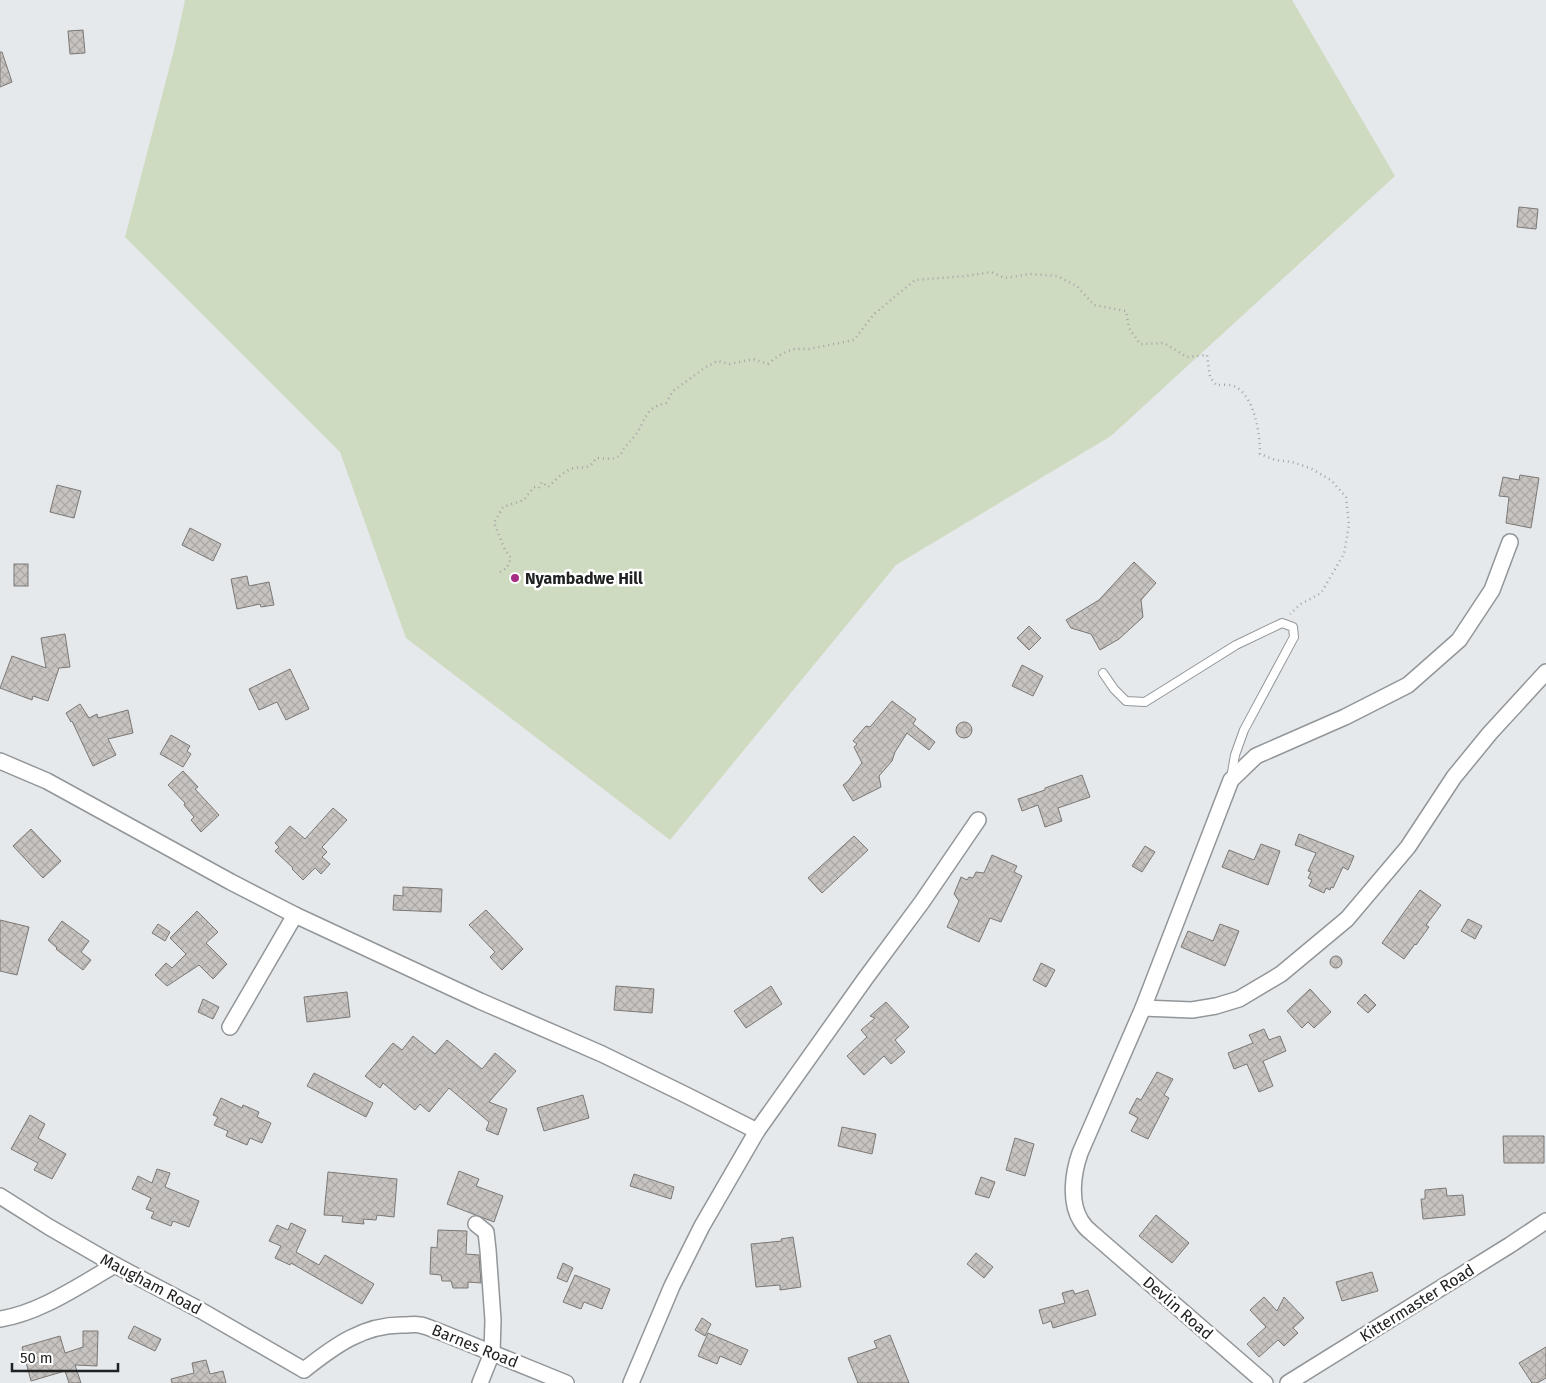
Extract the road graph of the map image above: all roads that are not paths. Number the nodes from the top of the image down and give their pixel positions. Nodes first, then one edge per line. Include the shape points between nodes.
1 (1510, 542) dead end
2 (1546, 672) edge
3 (1103, 673) dead end
4 (0, 761) edge
5 (1231, 780) junction
6 (978, 820) dead end
7 (295, 915) junction
8 (1142, 1008) junction
9 (230, 1027) dead end
10 (757, 1131) junction
11 (0, 1196) edge
12 (1546, 1221) edge
13 (476, 1224) dead end
14 (115, 1265) junction
15 (0, 1319) edge
16 (492, 1353) junction
17 (301, 1376) edge
18 (480, 1383) edge
19 (566, 1383) edge
20 (631, 1383) edge
21 (1265, 1383) edge
22 (1288, 1383) edge

1 - 5 street via 1492,590 1459,640 1408,685 1256,756
2 - 8 street via 1490,732 1454,777 1408,847 1347,918 1281,974 1239,999 1216,1006 1192,1010
3 - 5 lane via 1126,701 1145,702 1236,645 1282,623 1293,627 1294,637 1244,730
4 - 7 street via 47,781
5 - 8 street, Devlin Road
6 - 10 street
7 - 9 street
7 - 10 street via 602,1054
8 - 21 street, Devlin Road via 1075,1167 1075,1206 1081,1221 1092,1233
10 - 20 street via 702,1226 672,1286
11 - 14 street, Maugham Road
12 - 22 street, Kittermaster Road
13 - 16 street via 486,1232 493,1320
14 - 15 street via 65,1294 21,1314
14 - 17 street, Maugham Road via 200,1310
16 - 17 street, Barnes Road via 418,1325 394,1324 355,1334 339,1343
16 - 18 street
16 - 19 street, Barnes Road

